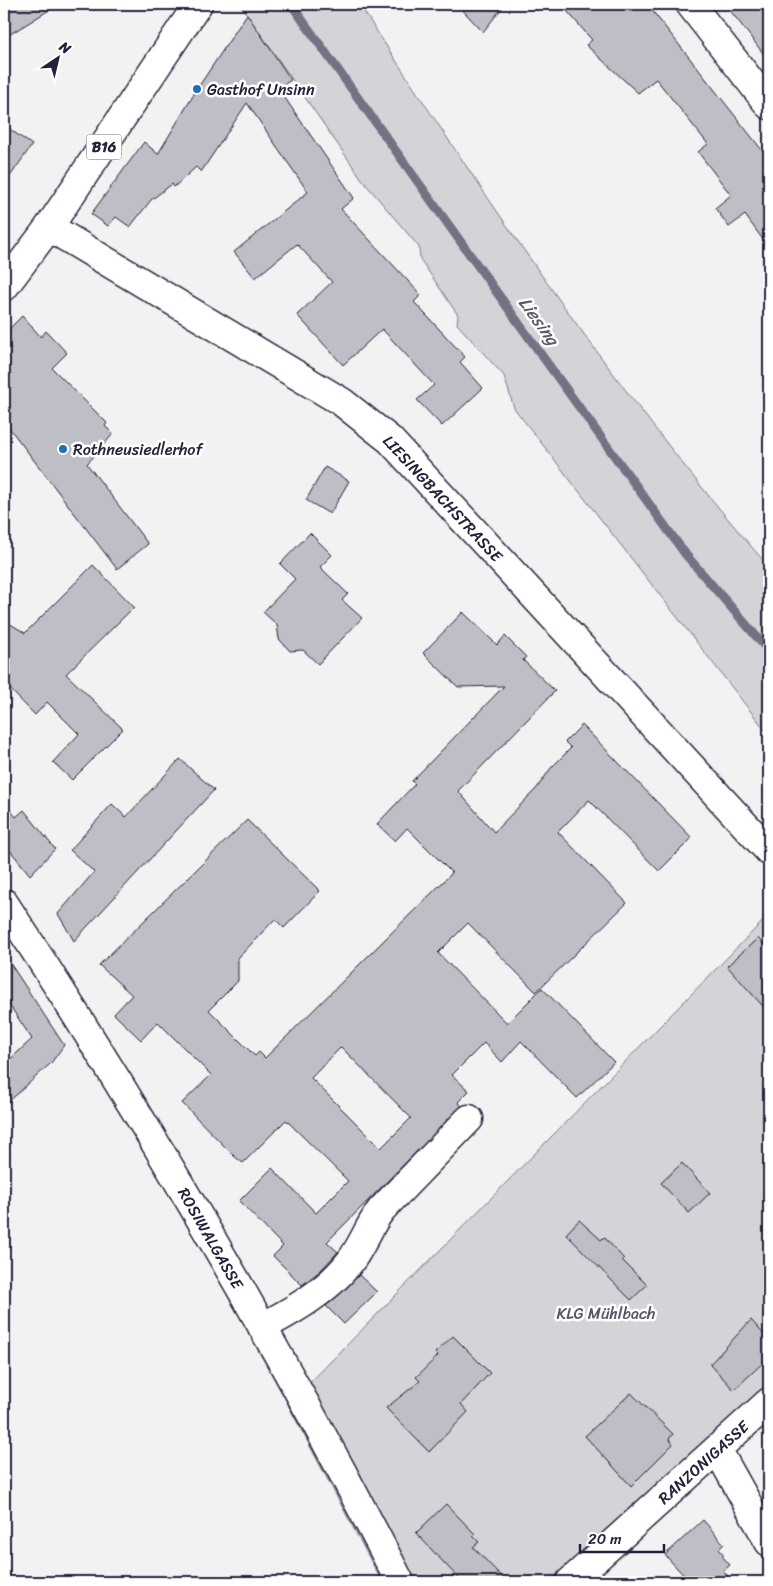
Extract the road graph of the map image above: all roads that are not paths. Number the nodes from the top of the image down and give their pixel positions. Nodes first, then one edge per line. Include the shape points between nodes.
1 (198, 4) edge
2 (690, 4) edge
3 (769, 105) edge
4 (49, 227) junction
5 (4, 287) edge
6 (769, 851) edge
7 (4, 904) edge
8 (469, 1119) dead end
9 (262, 1327) junction
10 (769, 1402) edge
11 (717, 1449) junction
12 (769, 1542) edge
13 (400, 1582) edge
14 (570, 1582) edge

1 - 4 street, B16
2 - 3 street
4 - 5 street, B16
4 - 6 street, LIESINGBACHSTRASSE via 342,402 390,440
7 - 9 street, ROSIWALGASSE via 47,968 198,1215
8 - 9 street via 381,1210 349,1263 314,1298
9 - 13 street, ROSIWALGASSE
10 - 11 street, RANZONIGASSE
11 - 12 street
11 - 14 street, RANZONIGASSE

